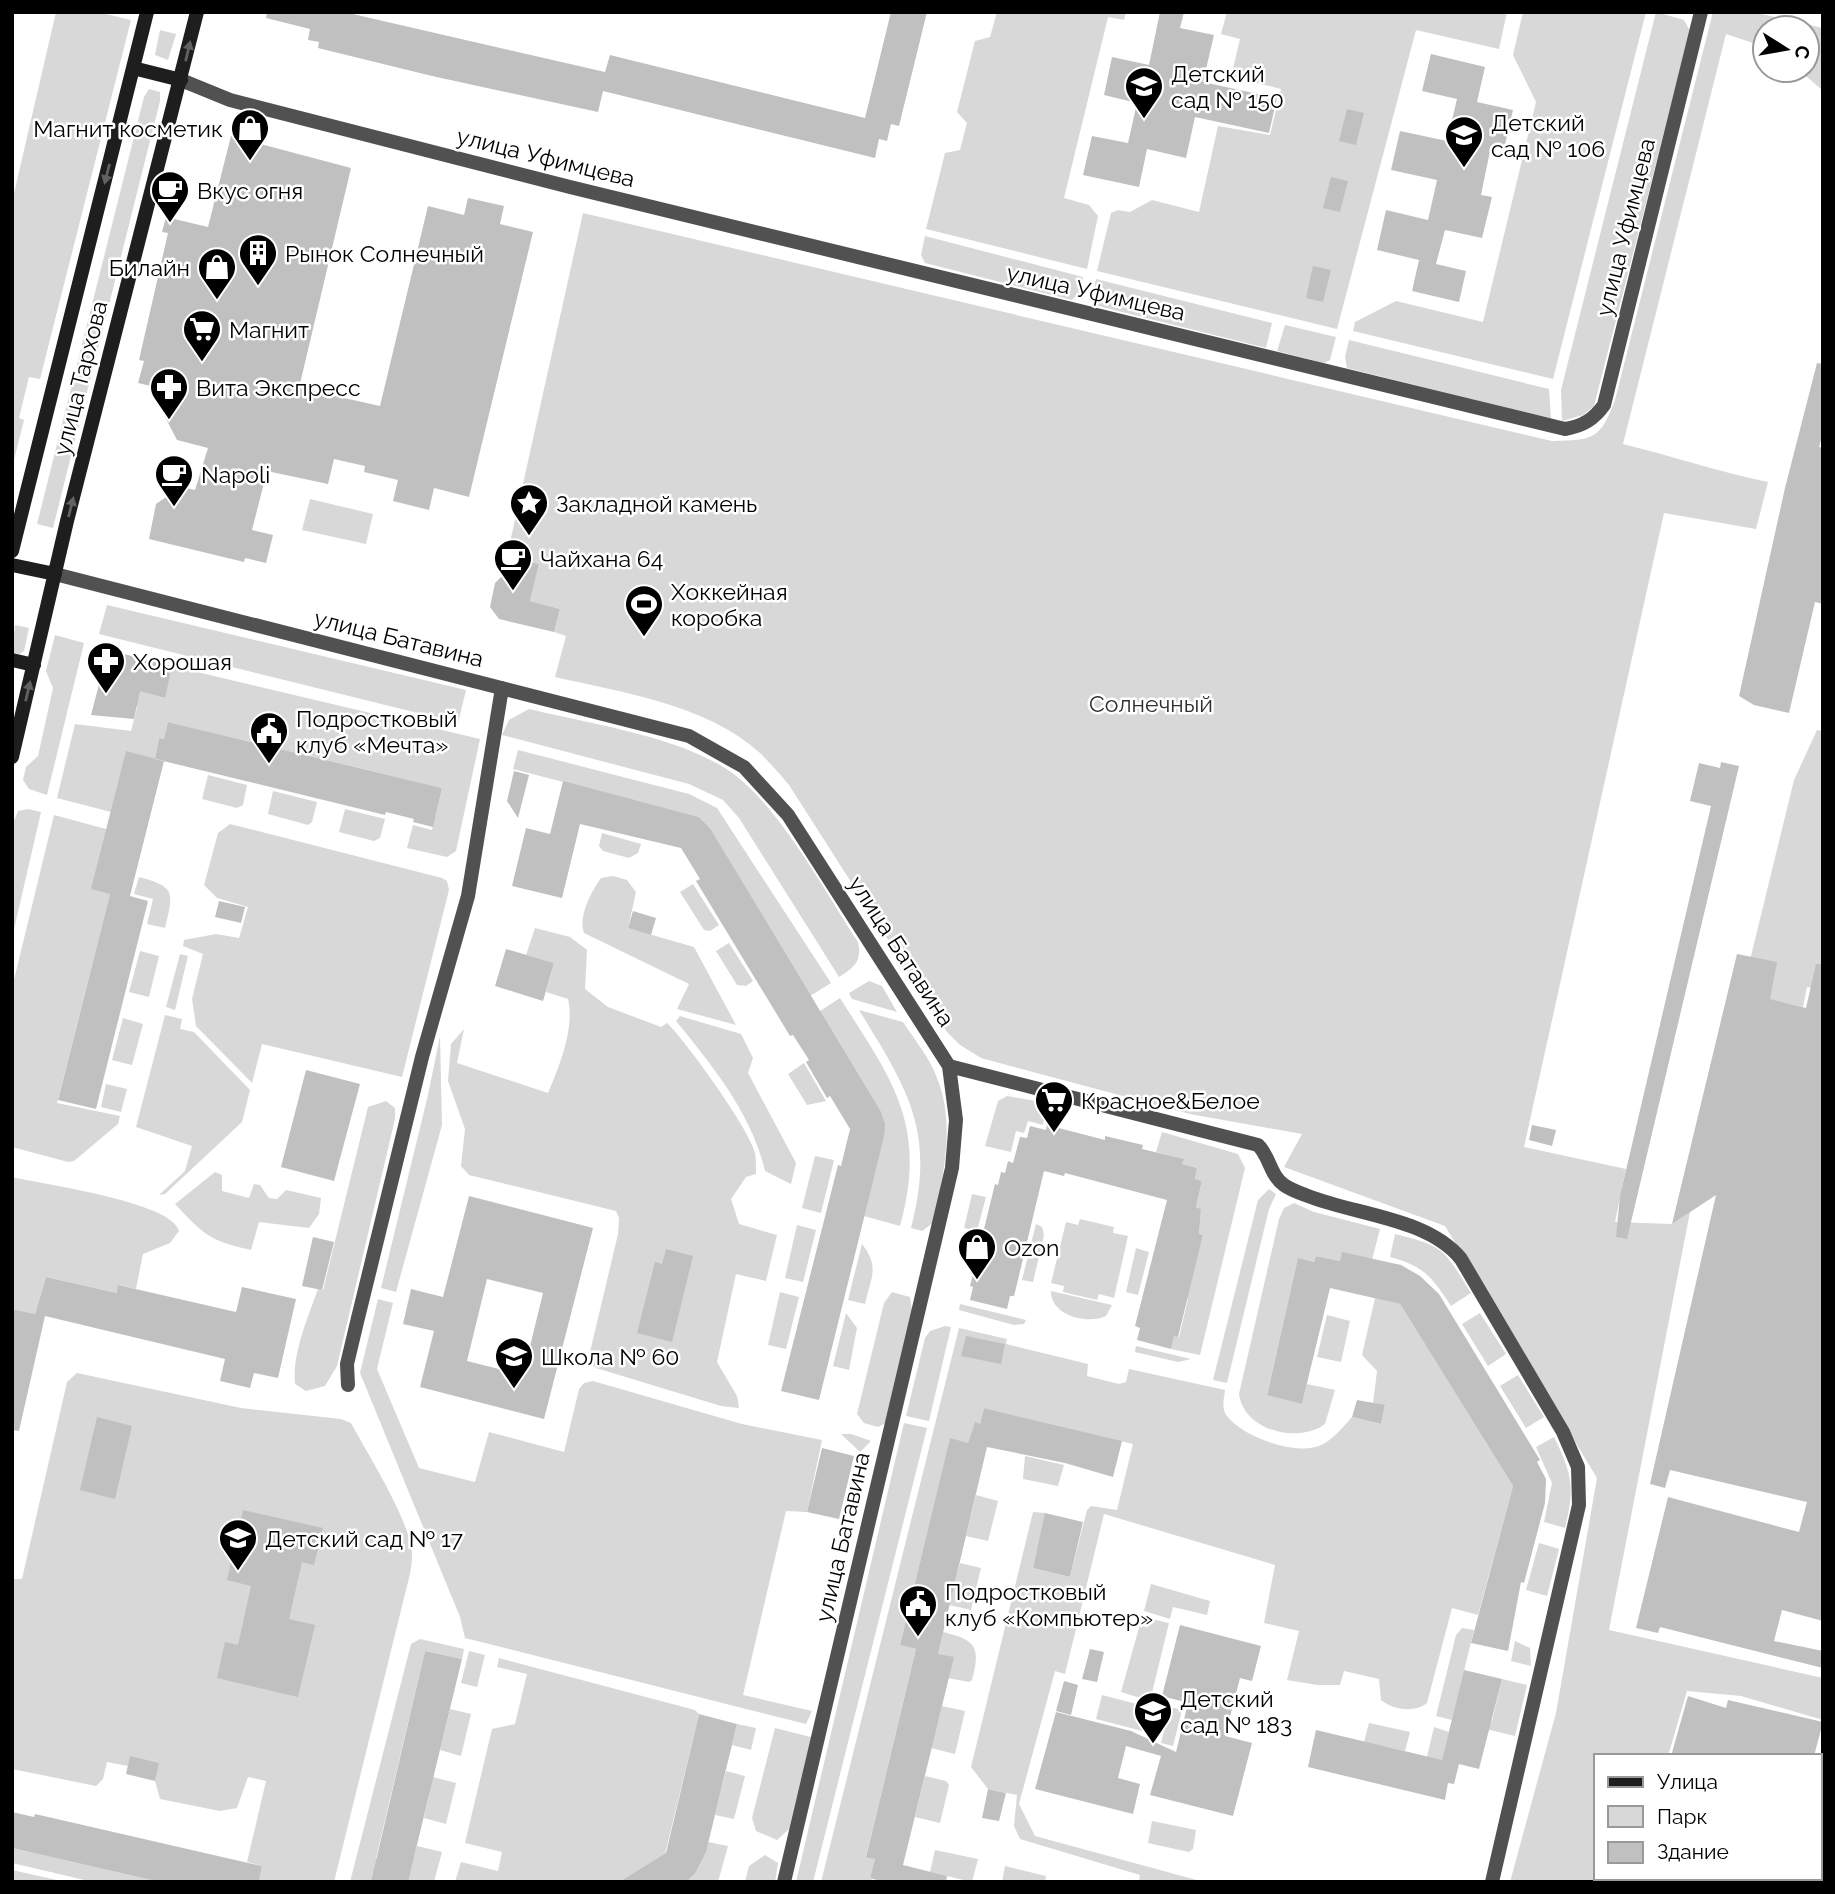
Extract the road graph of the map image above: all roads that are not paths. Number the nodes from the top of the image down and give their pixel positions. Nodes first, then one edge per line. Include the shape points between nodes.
1 (147, 12) edge
2 (197, 12) edge
3 (1698, 13) edge
4 (133, 68) junction
5 (181, 79) junction
6 (12, 551) edge
7 (12, 565) edge
8 (55, 574) junction
9 (12, 660) edge
10 (34, 666) junction
11 (502, 688) junction
12 (12, 757) edge
13 (949, 1066) junction
14 (348, 1385) dead end
15 (784, 1882) edge
16 (1492, 1882) edge

1 - 4 main road, улица Тархова
5 -> 2 main road, улица Тархова
3 - 5 street, улица Уфимцева via 1607,395 1595,417 1565,429 495,168 230,100
4 - 5 main road
4 -> 6 main road, улица Тархова
8 -> 5 main road, улица Тархова
7 - 8 main road
8 - 10 main road, улица Тархова
8 - 11 street, улица Батавина
9 - 10 main road
12 -> 10 main road, улица Тархова
11 - 13 street, улица Батавина via 689,736 744,767 788,815
11 - 14 street via 468,897 422,1057 356,1322 347,1364
13 - 15 street, улица Батавина via 956,1120 953,1168
13 - 16 street via 1258,1145 1285,1186 1322,1202 1430,1233 1450,1245 1461,1259 1563,1432 1578,1467 1579,1505

